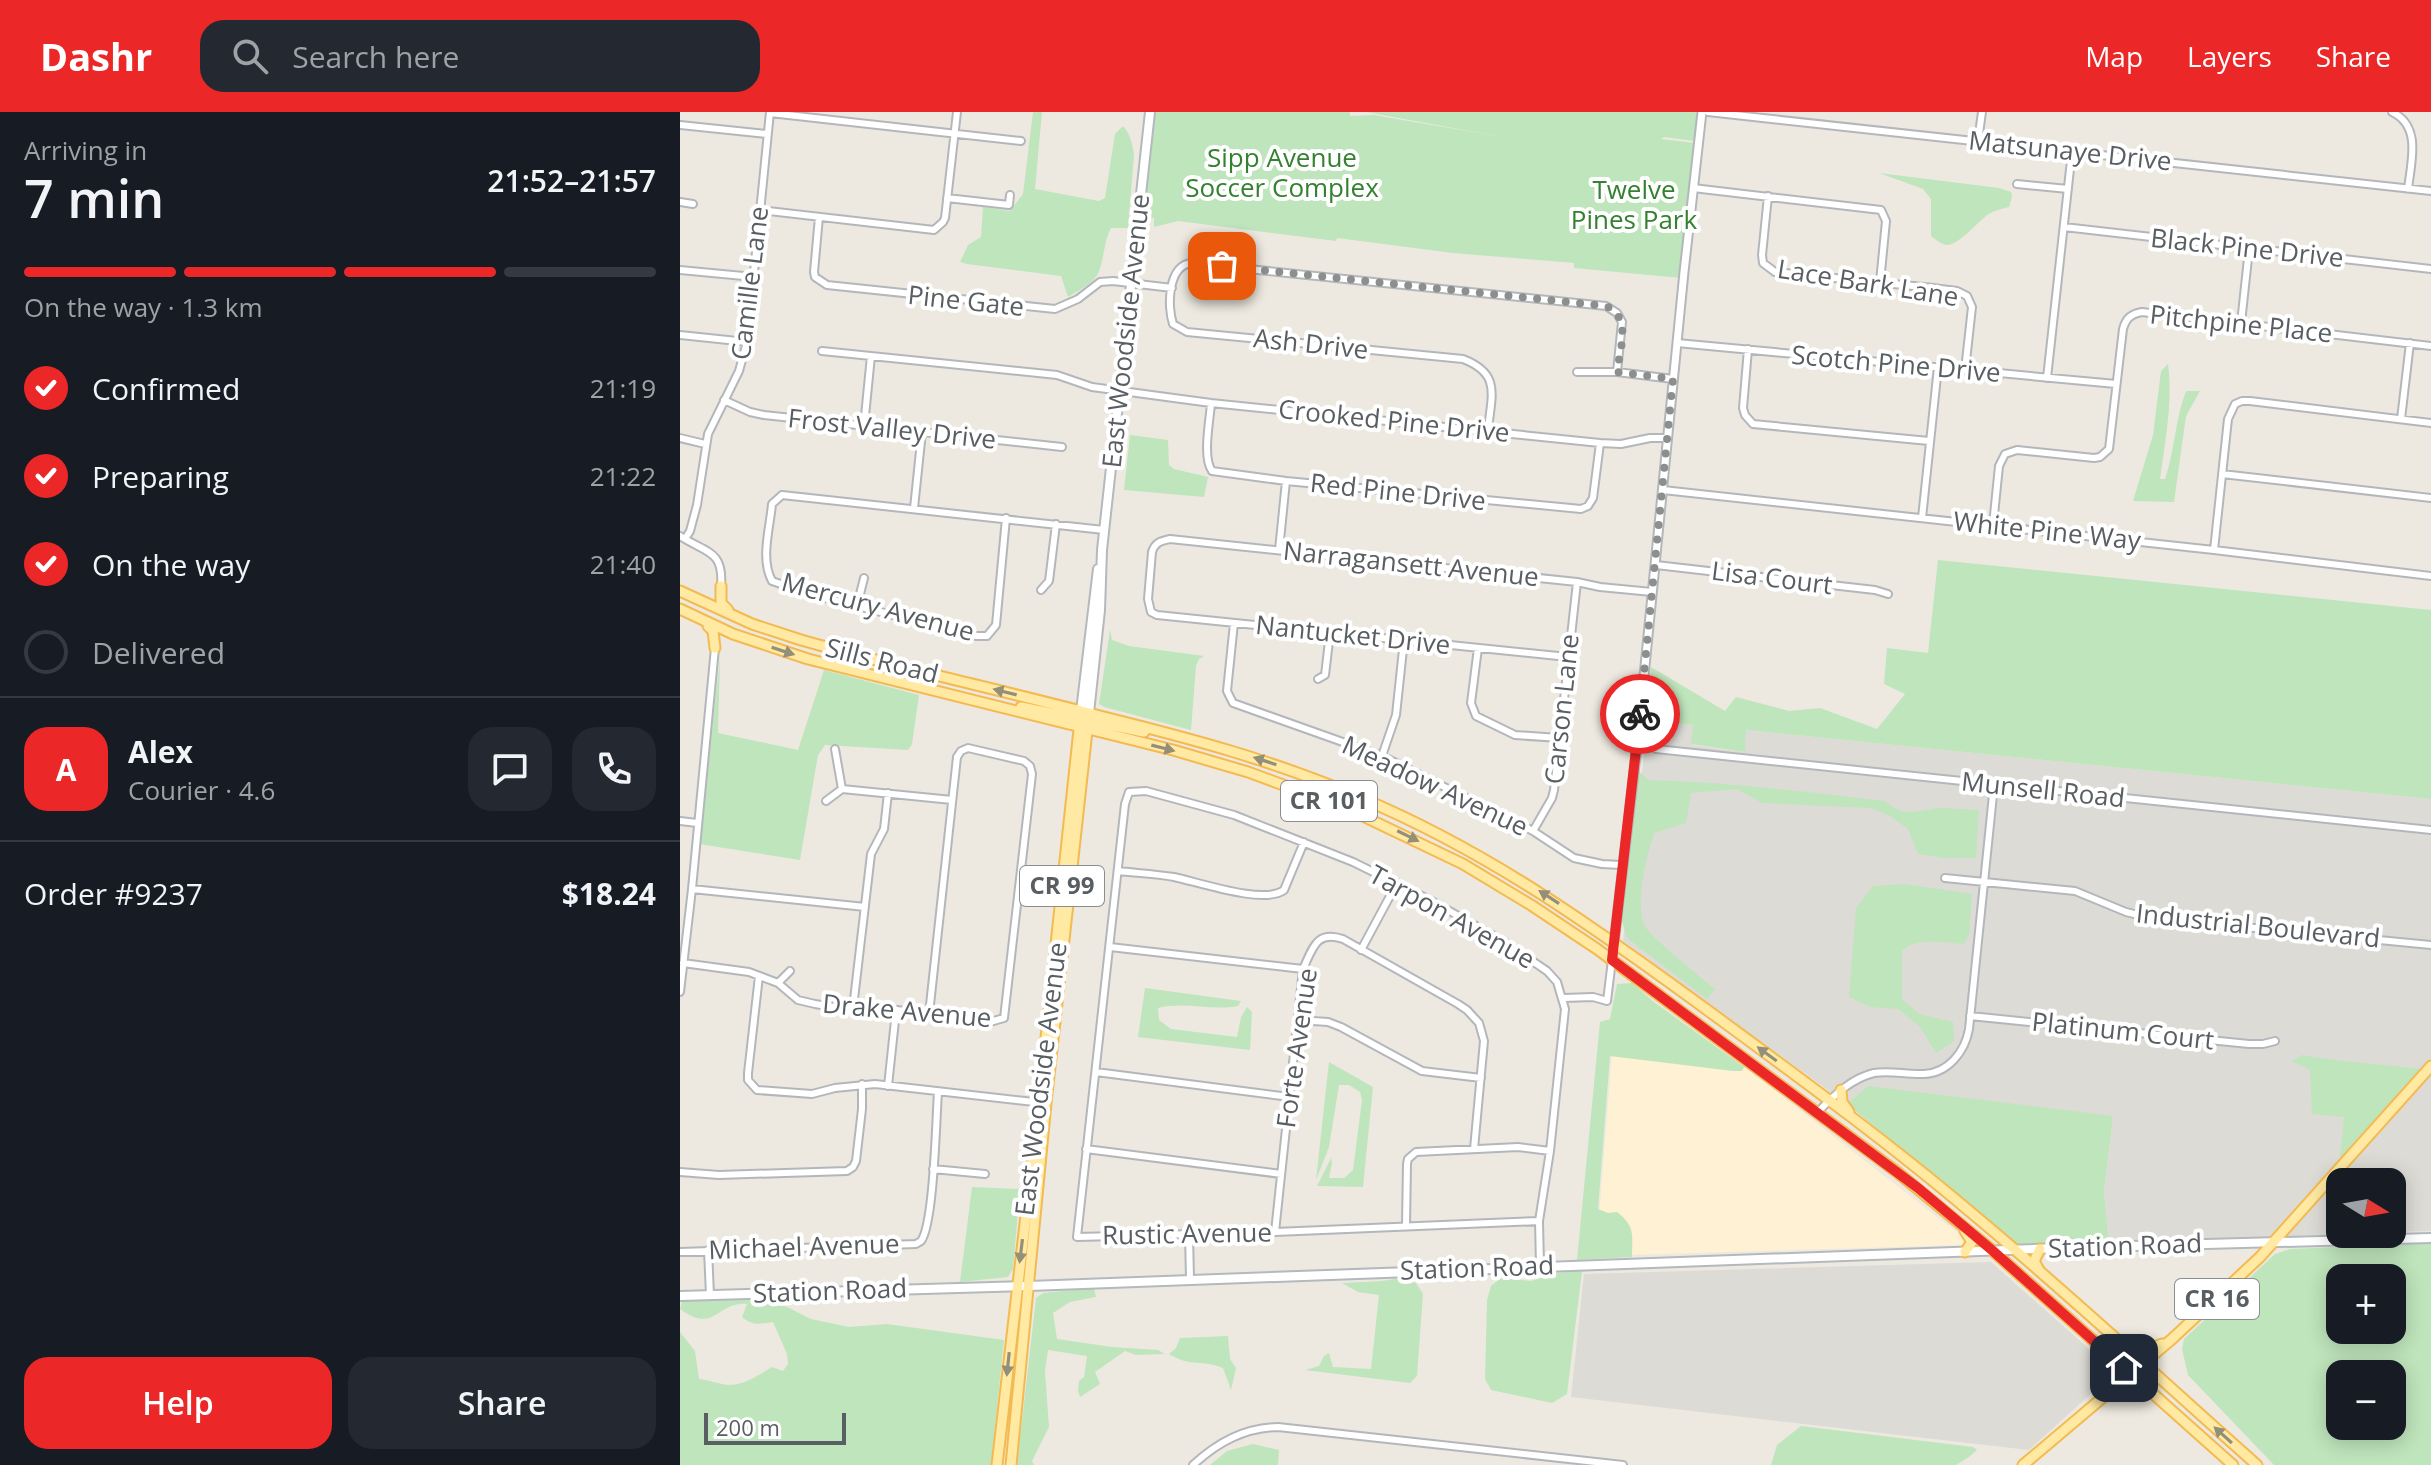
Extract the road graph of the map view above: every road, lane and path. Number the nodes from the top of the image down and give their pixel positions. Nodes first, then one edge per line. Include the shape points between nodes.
1 (957, 112) edge
2 (1150, 112) edge
3 (1705, 112) edge
4 (1982, 112) edge
5 (2392, 112) edge
6 (770, 113) edge
7 (680, 125) edge
8 (955, 132) junction
9 (767, 134) junction
10 (1021, 141) dead end
11 (1978, 141) junction
12 (2072, 151) junction
13 (2017, 184) dead end
14 (1693, 188) junction
15 (2068, 189) junction
16 (2408, 189) junction
17 (2431, 191) edge
18 (1010, 195) dead end
19 (1768, 196) junction
20 (947, 198) junction
21 (680, 202) edge
22 (693, 204) dead end
23 (760, 210) junction
24 (819, 217) junction
25 (2064, 227) junction
26 (2249, 249) junction
27 (2431, 269) edge
28 (680, 270) edge
29 (754, 277) junction
30 (1880, 282) junction
31 (1131, 283) junction
32 (1172, 288) junction
33 (2241, 323) junction
34 (680, 335) edge
35 (747, 342) junction
36 (1677, 343) junction
37 (2410, 343) junction
38 (2431, 346) edge
39 (1748, 349) junction
40 (822, 351) dead end
41 (871, 356) junction
42 (1938, 367) junction
43 (1965, 370) junction
44 (1577, 372) dead end
45 (1617, 372) junction
46 (2047, 378) junction
47 (1673, 379) junction
48 (2116, 384) junction
49 (1120, 389) junction
50 (724, 400) junction
51 (1211, 403) junction
52 (2401, 419) junction
53 (2431, 423) edge
54 (864, 426) junction
55 (1488, 430) junction
56 (922, 432) junction
57 (680, 438) edge
58 (1668, 438) junction
59 (1929, 441) junction
60 (1600, 443) junction
61 (705, 444) junction
62 (1062, 447) dead end
63 (2222, 474) junction
64 (1286, 481) junction
65 (1663, 490) junction
66 (2431, 498) edge
67 (914, 508) junction
68 (1006, 518) junction
69 (1922, 518) junction
70 (1056, 524) junction
71 (1993, 525) junction
72 (1104, 530) junction
73 (683, 538) edge
74 (1279, 550) junction
75 (2214, 550) junction
76 (1656, 565) junction
77 (2431, 576) edge
78 (864, 578) dead end
79 (1577, 582) junction
80 (721, 586) junction
81 (680, 589) edge
82 (1041, 590) dead end
83 (1652, 592) junction
84 (1888, 594) dead end
85 (1148, 599) joint
86 (857, 606) junction
87 (680, 611) edge
88 (1234, 623) junction
89 (752, 624) junction
90 (1330, 633) junction
91 (1404, 640) junction
92 (758, 643) junction
93 (715, 648) junction
94 (1478, 648) junction
95 (1568, 657) junction
96 (1318, 679) dead end
97 (1084, 720) junction
98 (1559, 738) junction
99 (835, 749) dead end
100 (1656, 749) dead end
101 (1382, 756) junction
102 (1994, 785) junction
103 (842, 789) junction
104 (888, 793) junction
105 (952, 800) junction
106 (826, 801) dead end
107 (1125, 804) joint
108 (680, 821) edge
109 (697, 823) junction
110 (2431, 830) edge
111 (1533, 831) junction
112 (1304, 842) junction
113 (1621, 865) junction
114 (1118, 871) junction
115 (1945, 878) dead end
116 (1984, 881) junction
117 (1397, 883) junction
118 (692, 889) junction
119 (865, 907) junction
120 (1614, 941) junction
121 (2431, 945) edge
122 (1110, 947) junction
123 (682, 948) edge
124 (1361, 950) junction
125 (1612, 960) junction
126 (683, 963) junction
127 (1303, 969) junction
128 (790, 971) dead end
129 (759, 976) junction
130 (778, 983) junction
131 (680, 992) edge
132 (1563, 998) junction
133 (853, 1008) junction
134 (896, 1011) junction
135 (929, 1014) junction
136 (1970, 1016) junction
137 (1298, 1020) junction
138 (2275, 1041) dead end
139 (2431, 1066) edge
140 (1096, 1072) junction
141 (1481, 1078) junction
142 (862, 1084) junction
143 (888, 1086) junction
144 (1841, 1090) junction
145 (938, 1092) junction
146 (1289, 1097) junction
147 (1829, 1100) junction
148 (1043, 1103) junction
149 (1818, 1112) junction
150 (1863, 1126) junction
151 (1086, 1149) junction
152 (1474, 1149) junction
153 (1550, 1151) junction
154 (933, 1169) junction
155 (680, 1172) edge
156 (985, 1174) dead end
157 (1281, 1174) junction
158 (1952, 1217) junction
159 (1539, 1221) junction
160 (1406, 1225) junction
161 (1275, 1232) junction
162 (1189, 1234) junction
163 (2431, 1238) edge
164 (2274, 1242) junction
165 (2040, 1249) junction
166 (708, 1250) junction
167 (2015, 1250) junction
168 (1993, 1251) junction
169 (680, 1252) edge
170 (1965, 1252) junction
171 (1540, 1266) junction
172 (2040, 1273) junction
173 (1190, 1279) junction
174 (1016, 1286) junction
175 (1029, 1286) junction
176 (710, 1295) junction
177 (680, 1296) edge
178 (2168, 1343) junction
179 (2121, 1344) junction
180 (2102, 1348) junction
181 (2143, 1364) junction
182 (2131, 1374) junction
183 (2147, 1388) junction
184 (2171, 1389) junction
185 (2099, 1402) junction
186 (997, 1465) edge
187 (1011, 1465) edge
188 (1193, 1465) edge
189 (1623, 1465) edge
190 (2023, 1465) edge
191 (2233, 1465) edge
192 (2257, 1465) edge

1 - 8 street
2 - 31 main road, East Woodside Avenue / CR 99
3 - 11 street, Matsunaye Drive
3 - 14 street
4 - 11 street
5 - 16 street via 2405,120 2413,140
6 - 8 street
6 - 9 street, Camille Lane
7 - 9 street
8 - 10 street
8 - 20 street
9 - 23 street, Camille Lane
11 - 12 street, Matsunaye Drive
12 - 15 street
12 - 16 street, Matsunaye Drive
13 - 15 street
14 - 19 street
14 - 36 street
15 - 25 street
16 - 17 street, Matsunaye Drive
18 - 20 street via 1009,205
19 - 30 street via 1881,210 1886,221
19 - 30 street, Lace Bark Lane via 1762,255 1769,269
20 - 24 street via 943,222 934,230
21 - 22 street
23 - 24 street
23 - 29 street, Camille Lane
24 - 31 street, Pine Gate via 814,272 827,285 1055,309 1100,282
25 - 26 street, Black Pine Drive
25 - 46 street
26 - 27 street, Black Pine Drive
26 - 33 street
28 - 29 street
29 - 35 street, Camille Lane
30 - 43 street, Lace Bark Lane via 1967,296 1972,307
31 - 32 street, Pine Gate
31 - 49 main road, East Woodside Avenue / CR 99
32 - 45 street via 1176,272 1191,263 1606,306 1622,322
32 - 55 street, Ash Drive via 1173,324 1187,332 1463,359 1486,370 1491,382
33 - 37 street, Pitchpine Place
33 - 48 street, Pitchpine Place via 2135,313 2125,321
34 - 35 street
35 - 50 street, Camille Lane
36 - 39 street, Scotch Pine Drive
36 - 47 street
37 - 38 street, Pitchpine Place
37 - 52 street
39 - 42 street, Scotch Pine Drive
39 - 59 street via 1743,408 1753,424
40 - 41 street, Crooked Pine Drive
41 - 49 street, Crooked Pine Drive via 1057,375 1092,387
41 - 54 street
42 - 43 street, Scotch Pine Drive
42 - 59 street
43 - 46 street, Scotch Pine Drive
44 - 45 street
45 - 47 street
46 - 48 street, Scotch Pine Drive
47 - 58 street
48 - 71 street, Pitchpine Place via 2109,449 2100,457 2017,450 2005,454
49 - 51 street, Crooked Pine Drive
49 - 72 main road, East Woodside Avenue / CR 99
50 - 54 street, Frost Valley Drive via 764,415
50 - 61 street, Camille Lane
51 - 55 street, Crooked Pine Drive
51 - 64 street, Red Pine Drive via 1207,456 1212,471
52 - 53 street
52 - 63 street via 2242,401 2228,419
54 - 56 street, Frost Valley Drive
55 - 60 street, Crooked Pine Drive
56 - 62 street, Frost Valley Drive
56 - 67 street
57 - 61 street
58 - 60 street, Crooked Pine Drive
58 - 65 street
59 - 69 street
60 - 64 street, Red Pine Drive via 1593,498 1581,509
61 - 73 street, Camille Lane via 697,505
63 - 66 street
63 - 75 street
64 - 74 street
65 - 69 street, White Pine Way
65 - 76 street
67 - 68 street, Mercury Avenue
67 - 86 street, Mercury Avenue via 787,495 774,500 766,562 772,581
68 - 70 street, Mercury Avenue
68 - 86 street, Mercury Avenue via 996,625 987,636
69 - 71 street, White Pine Way
70 - 72 street, Mercury Avenue
70 - 82 street via 1049,581
71 - 75 street, White Pine Way
72 - 97 main road, East Woodside Avenue / CR 99 via 1100,610
73 - 80 street via 717,559
74 - 79 street, Narragansett Avenue
74 - 85 street, Narragansett Avenue via 1170,539 1154,546
75 - 77 street, White Pine Way
76 - 83 street
76 - 84 street, Lisa Court
78 - 86 street
79 - 83 street, Narragansett Avenue
79 - 95 street, Carson Lane
80 - 81 main road via 711,601
80 - 89 main road via 722,606
81 - 89 main road, Sills Road / CR 101
83 - 113 street
85 - 88 street, Nantucket Drive via 1157,615
87 - 92 main road, Sills Road / CR 101
87 - 93 main road via 712,629
88 - 90 street, Nantucket Drive
88 - 101 street, Meadow Avenue via 1227,691 1233,703
97 -> 89 main road, Sills Road / CR 101
90 - 91 street, Nantucket Drive
90 - 96 street via 1325,675
91 - 94 street, Nantucket Drive
91 - 101 street via 1396,715
92 - 93 main road via 724,635
92 -> 97 main road, Sills Road / CR 101 via 987,704
93 - 109 street
94 - 95 street, Nantucket Drive
94 - 98 street via 1471,703 1476,716 1515,735
95 - 98 street, Carson Lane
120 -> 97 main road, CR 101 via 1502,868 1411,820 1290,770 1167,732
97 -> 125 main road, CR 101 via 1370,818 1486,877
97 - 148 main road, East Woodside Avenue / CR 99
98 - 111 street, Carson Lane via 1552,798
99 - 103 street
100 - 102 street, Munsell Road
101 - 111 street, Meadow Avenue
102 - 110 street, Munsell Road
102 - 116 street
103 - 104 street
103 - 106 street
104 - 105 street
104 - 119 street via 884,829 871,854
105 - 135 street
105 - 135 street, Drake Avenue via 961,751 975,749 1030,766 1004,1018 997,1022
107 - 112 street, Tarpon Avenue via 1129,792 1146,791 1234,815
107 - 114 street, Rustic Avenue
108 - 109 street
109 - 118 street
111 - 113 street, Meadow Avenue via 1574,858
112 - 114 street via 1284,890 1273,895
112 - 117 street, Tarpon Avenue
113 - 120 street
114 - 122 street, Rustic Avenue
115 - 116 street, Industrial Boulevard
116 - 121 street, Industrial Boulevard via 2075,891 2150,918
116 - 136 street
117 - 124 street
117 - 132 street, Tarpon Avenue via 1547,971
118 - 119 street
118 - 123 street
119 - 133 street
120 - 125 street
147 -> 120 main road, CR 101
122 - 127 street
122 - 140 street, Rustic Avenue
123 - 126 street
124 - 127 street, Forte Avenue via 1325,936
124 - 141 street, Forte Avenue via 1473,1016 1483,1032
125 - 132 street via 1607,1001
125 - 149 main road, CR 101
126 - 129 street, Drake Avenue
126 - 131 street
127 - 137 street, Forte Avenue
128 - 130 street
129 - 130 street, Drake Avenue
129 - 142 street via 748,1067 751,1086 812,1094
130 - 133 street, Drake Avenue via 798,1000
132 - 153 street
133 - 134 street, Drake Avenue
134 - 135 street, Drake Avenue
134 - 143 street
136 - 138 street, Platinum Court via 2258,1045
136 - 144 street via 1965,1045 1947,1066 1928,1074 1877,1073
137 - 141 street via 1341,1027 1422,1071
137 - 146 street, Forte Avenue
139 - 164 main road, CR 16
140 - 146 street
140 - 151 street, Rustic Avenue
141 - 152 street, Forte Avenue
142 - 143 street
142 - 155 street via 856,1161 847,1171
143 - 145 street
144 - 147 street
144 - 150 main road via 1843,1105
145 - 148 street
145 - 154 street, Michael Avenue
146 - 157 street, Forte Avenue
147 - 149 street
147 - 150 main road, CR 101
148 -> 174 main road, East Woodside Avenue / CR 99
148 - 175 main road, East Woodside Avenue / CR 99
149 - 158 main road, CR 101
150 - 167 main road, CR 101
151 - 157 street
151 - 162 street, Rustic Avenue via 1077,1237
152 - 153 street
152 - 160 street via 1411,1155
153 - 159 street
154 - 156 street
154 - 166 street, Michael Avenue via 925,1236 916,1244
157 - 161 street, Forte Avenue
158 - 168 main road, CR 101
158 - 170 main road via 1972,1240
159 - 160 street, Rustic Avenue
159 - 171 street
160 - 161 street, Rustic Avenue
161 - 162 street, Rustic Avenue
162 - 173 street
163 - 164 main road, Station Road
164 - 165 main road, Station Road
164 - 178 main road, CR 16
165 - 167 main road, Station Road
165 - 172 main road via 2034,1261
166 - 169 street, Michael Avenue
166 - 176 street
167 - 168 main road, Station Road
167 - 172 main road, CR 101
168 - 170 main road, Station Road
168 - 180 main road, CR 101
170 - 171 main road, Station Road
171 - 173 main road, Station Road
172 - 179 main road, CR 101
173 - 175 main road, Station Road
174 - 175 main road, Station Road
174 - 176 main road, Station Road
174 -> 186 main road, East Woodside Avenue / CR 99
175 - 187 main road, East Woodside Avenue / CR 99
176 - 177 main road, Station Road
178 - 179 main road via 2139,1352
178 - 181 main road, CR 16
178 - 184 main road via 2155,1368
179 - 181 main road, CR 101
180 - 182 main road, CR 101
180 - 185 main road via 2119,1373
181 - 182 main road, CR 16
181 - 184 main road, CR 101
182 - 183 main road, CR 101
182 - 185 main road, CR 16
183 - 185 main road via 2132,1384
183 - 191 main road, CR 101
192 -> 184 main road, CR 101
185 - 190 main road, CR 16
188 - 189 street via 1228,1438 1278,1427

